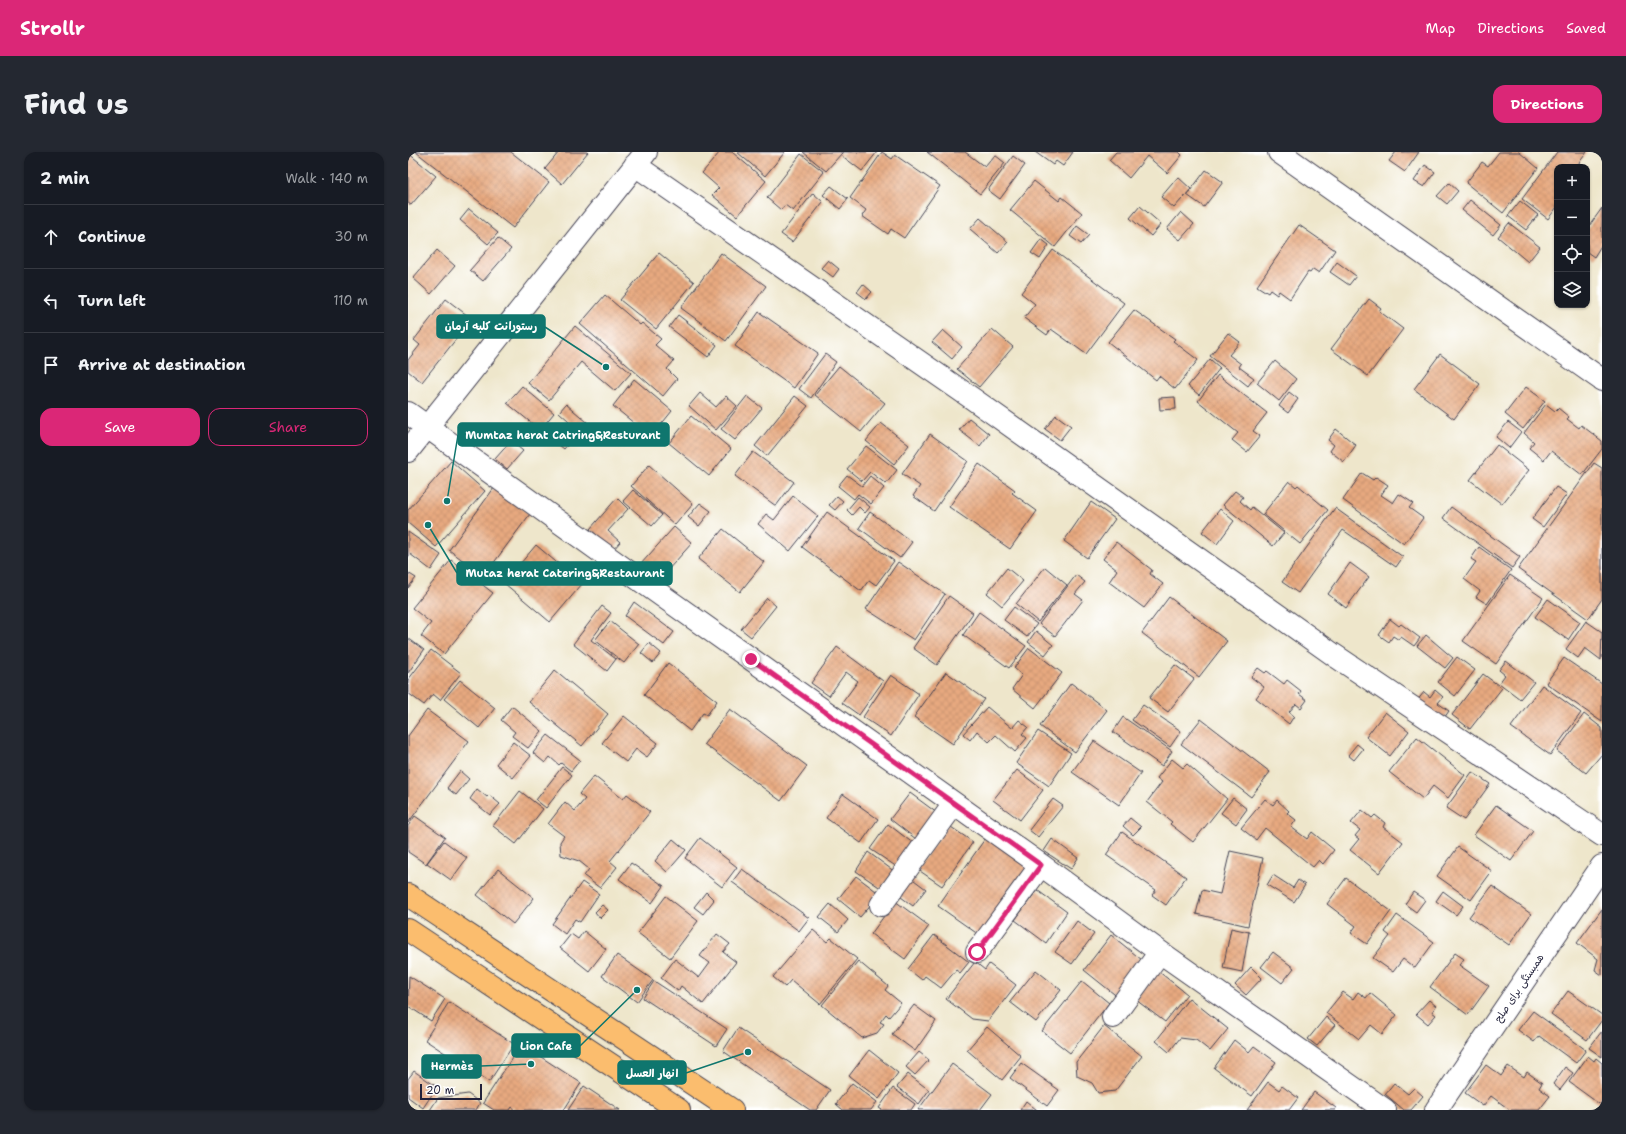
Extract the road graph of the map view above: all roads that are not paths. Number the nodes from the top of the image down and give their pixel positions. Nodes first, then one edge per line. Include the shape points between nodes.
1 (1279, 152) edge
2 (641, 158) edge
3 (1602, 380) edge
4 (408, 413) edge
5 (427, 428) junction
6 (408, 451) edge
7 (954, 804) junction
8 (1602, 835) edge
9 (1041, 865) junction
10 (1602, 866) edge
11 (408, 895) edge
12 (881, 905) dead end
13 (408, 930) edge
14 (977, 952) dead end
15 (1160, 952) junction
16 (1113, 1017) dead end
17 (679, 1110) edge
18 (732, 1110) edge
19 (1385, 1110) edge
20 (1436, 1110) edge

1 - 3 street
2 - 5 street
2 - 8 street via 1334,656
4 - 5 street
5 - 6 street
5 - 7 street
7 - 9 street
7 - 12 street
9 - 14 street
9 - 15 street
10 - 20 street, همبستگی برای صلح
11 - 18 main road
13 - 17 main road
15 - 16 street
15 - 19 street

